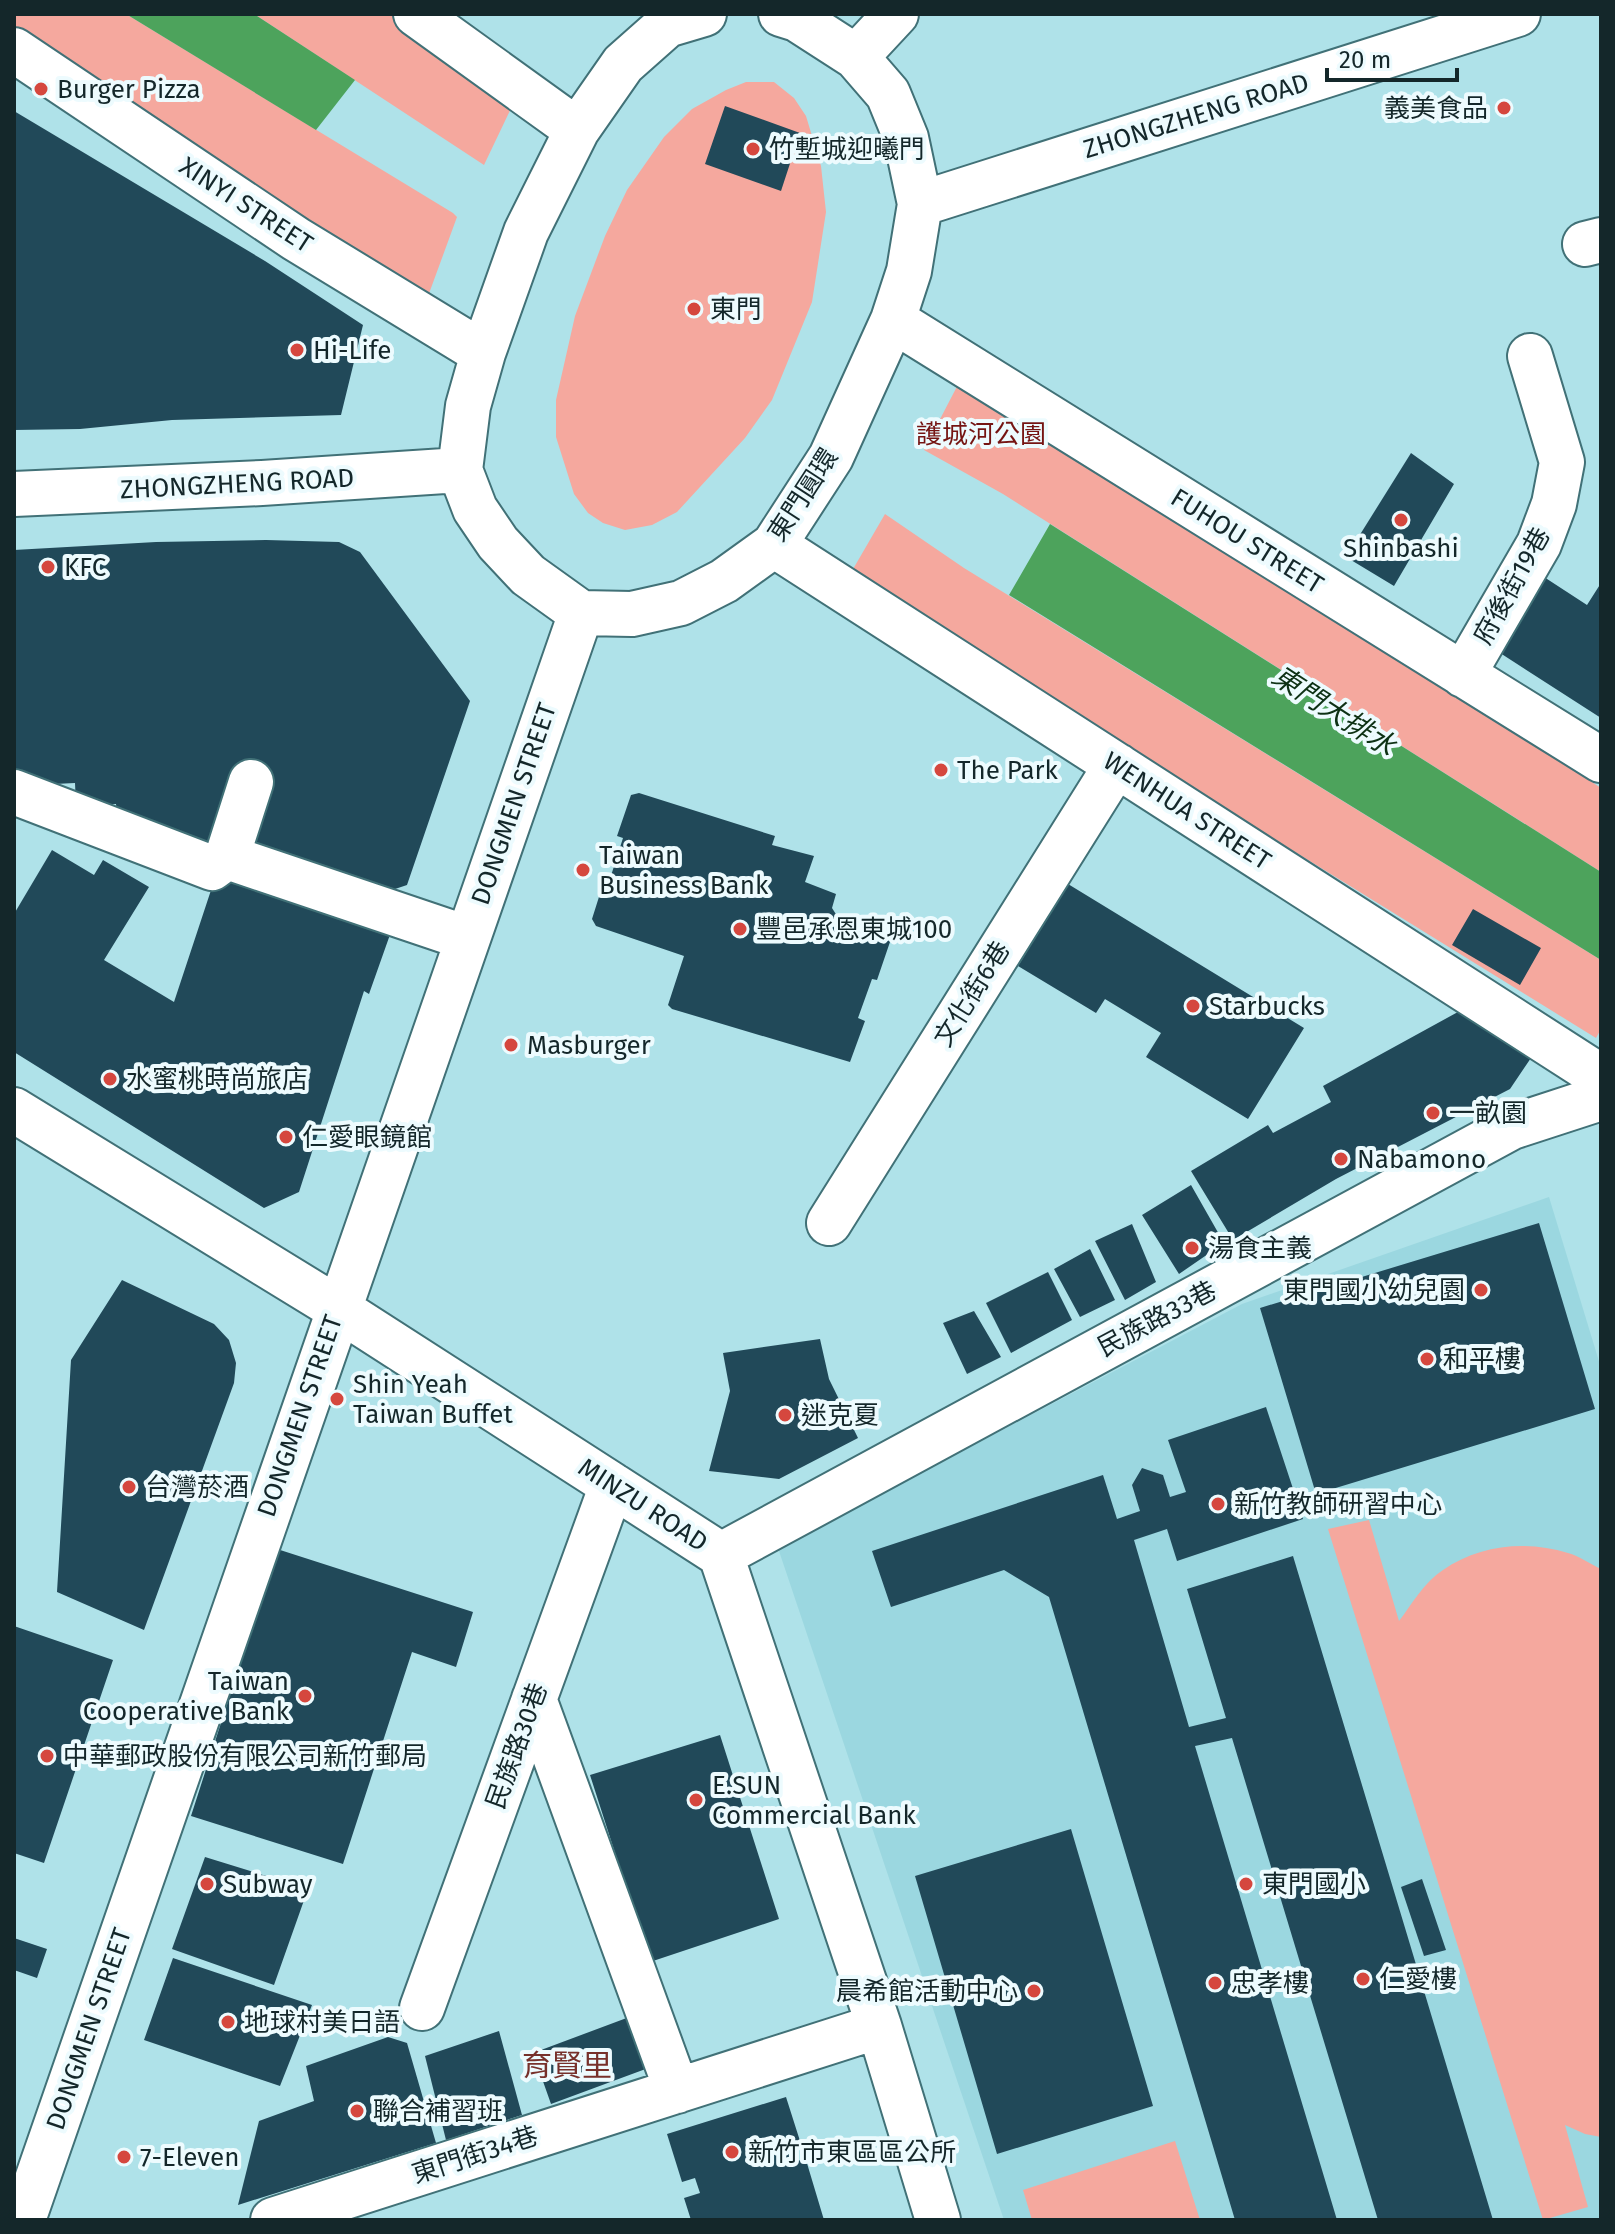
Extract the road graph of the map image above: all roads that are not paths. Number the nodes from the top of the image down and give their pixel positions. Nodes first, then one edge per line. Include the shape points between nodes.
1 (416, 14) edge
2 (781, 14) edge
3 (896, 14) edge
4 (1518, 14) edge
5 (679, 18) edge
6 (1471, 21) edge
7 (14, 50) edge
8 (856, 57) junction
9 (577, 130) junction
10 (920, 204) junction
11 (893, 320) junction
12 (483, 353) junction
13 (1530, 356) dead end
14 (460, 470) junction
15 (14, 494) edge
16 (774, 545) junction
17 (581, 613) junction
18 (1463, 675) junction
19 (1601, 760) edge
20 (1118, 766) junction
21 (251, 782) dead end
22 (14, 792) edge
23 (227, 857) junction
24 (467, 938) junction
25 (1601, 1077) edge
26 (1601, 1098) edge
27 (14, 1110) edge
28 (829, 1223) dead end
29 (337, 1308) junction
30 (612, 1485) junction
31 (721, 1555) junction
32 (534, 1699) junction
33 (422, 2008) dead end
34 (879, 2026) junction
35 (677, 2091) junction
36 (24, 2195) edge
37 (273, 2220) edge
38 (938, 2220) edge

1 - 9 street
2 - 8 street, 東門圓環
3 - 8 street
4 - 6 street, ZHONGZHENG ROAD
5 - 9 street via 623,64
6 - 10 street, ZHONGZHENG ROAD
7 - 12 street, XINYI STREET via 296,239
8 - 10 street, 東門圓環 via 888,94 906,138
9 - 12 street via 526,232
10 - 11 street, 東門圓環 via 909,271
11 - 16 street, 東門圓環 via 831,457
11 - 18 street, FUHOU STREET
12 - 14 street via 468,406
13 - 18 street, 府後街19巷 via 1562,462 1554,504 1539,544
14 - 15 street, ZHONGZHENG ROAD
14 - 17 street via 475,509 498,543 528,575
16 - 17 street, 東門圓環 via 724,581 681,603 632,614
16 - 20 street, WENHUA STREET
17 - 24 street, DONGMEN STREET
18 - 19 street, FUHOU STREET
20 - 25 street, WENHUA STREET
20 - 28 street, 文化街6巷
21 - 23 street
22 - 23 street via 212,868
23 - 24 street
24 - 29 street, DONGMEN STREET
26 - 31 street, 民族路33巷 via 1512,1127
27 - 29 street, MINZU ROAD
29 - 30 street, MINZU ROAD
29 - 36 street, DONGMEN STREET
30 - 31 street, MINZU ROAD
30 - 32 street, 民族路30巷
31 - 34 street, MINZU ROAD
32 - 33 street, 民族路30巷
32 - 35 street
34 - 35 street, 東門街34巷
34 - 38 street, MINZU ROAD
35 - 37 street, 東門街34巷

